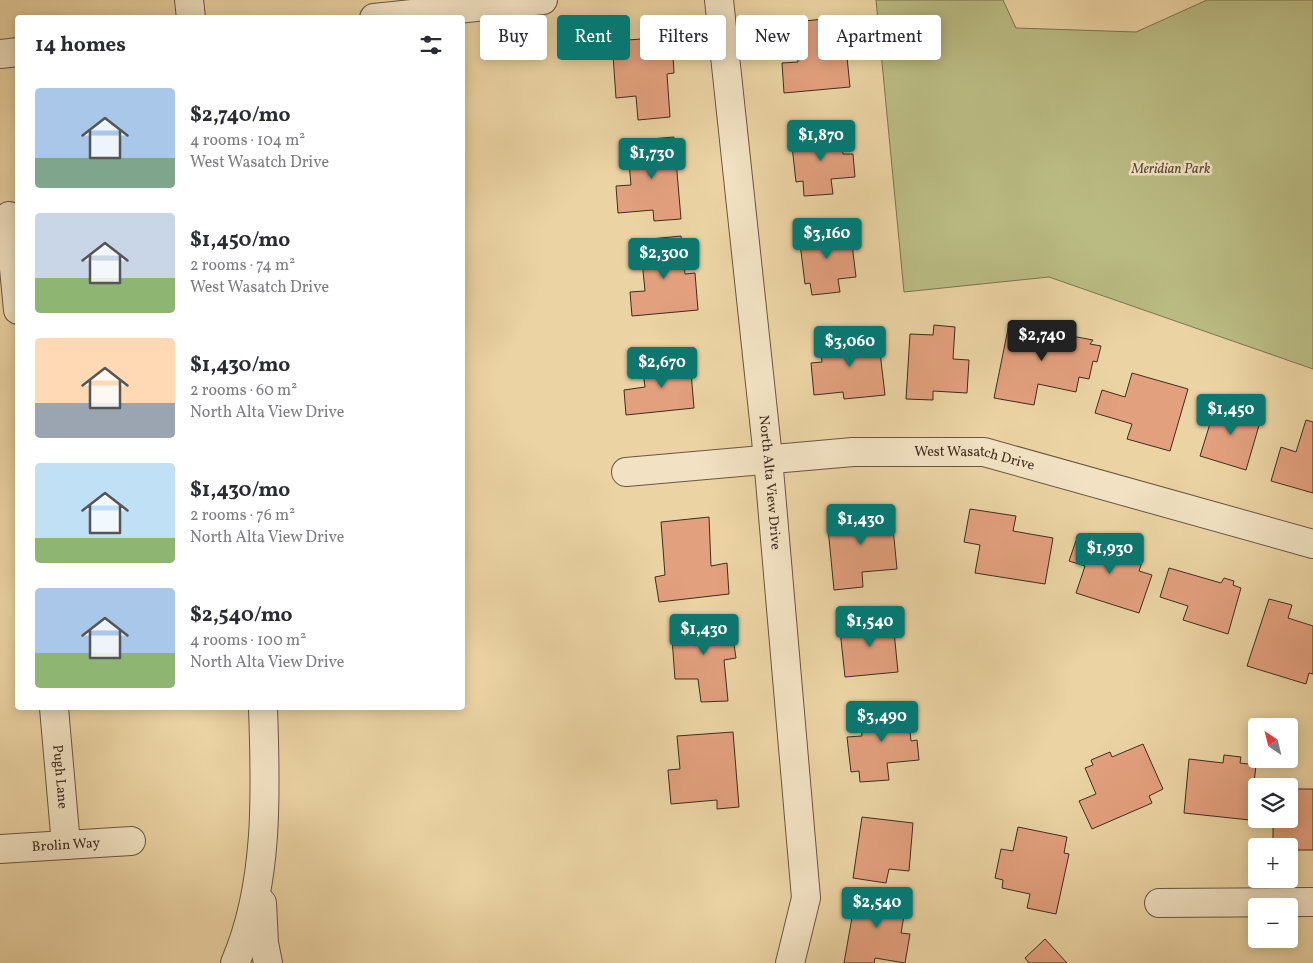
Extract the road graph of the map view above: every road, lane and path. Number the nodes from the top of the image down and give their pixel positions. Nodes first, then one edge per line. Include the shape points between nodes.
1 (189, 0) edge
2 (543, 0) edge
3 (719, 0) edge
4 (415, 7) edge
5 (191, 15) edge
6 (385, 15) edge
7 (15, 52) edge
8 (0, 54) edge
9 (9, 216) edge
10 (15, 279) edge
11 (768, 458) junction
12 (626, 472) dead end
13 (1313, 544) edge
14 (54, 710) edge
15 (263, 710) edge
16 (131, 841) dead end
17 (66, 845) junction
18 (0, 849) edge
19 (258, 884) junction
20 (1313, 902) edge
21 (1159, 903) dead end
22 (235, 963) edge
23 (268, 963) edge
24 (790, 963) edge

1 - 5 street
2 - 4 street
3 - 11 street, North Alta View Drive
4 - 6 street
7 - 8 street
9 - 10 street
11 - 12 street, West Wasatch Drive
11 - 13 street, West Wasatch Drive via 853,452 984,452
11 - 24 street, North Alta View Drive via 806,898
14 - 17 street, Pugh Lane
15 - 19 street via 263,811
16 - 17 street, Brolin Way
17 - 18 street, Brolin Way
19 - 22 street
19 - 23 street
20 - 21 street

